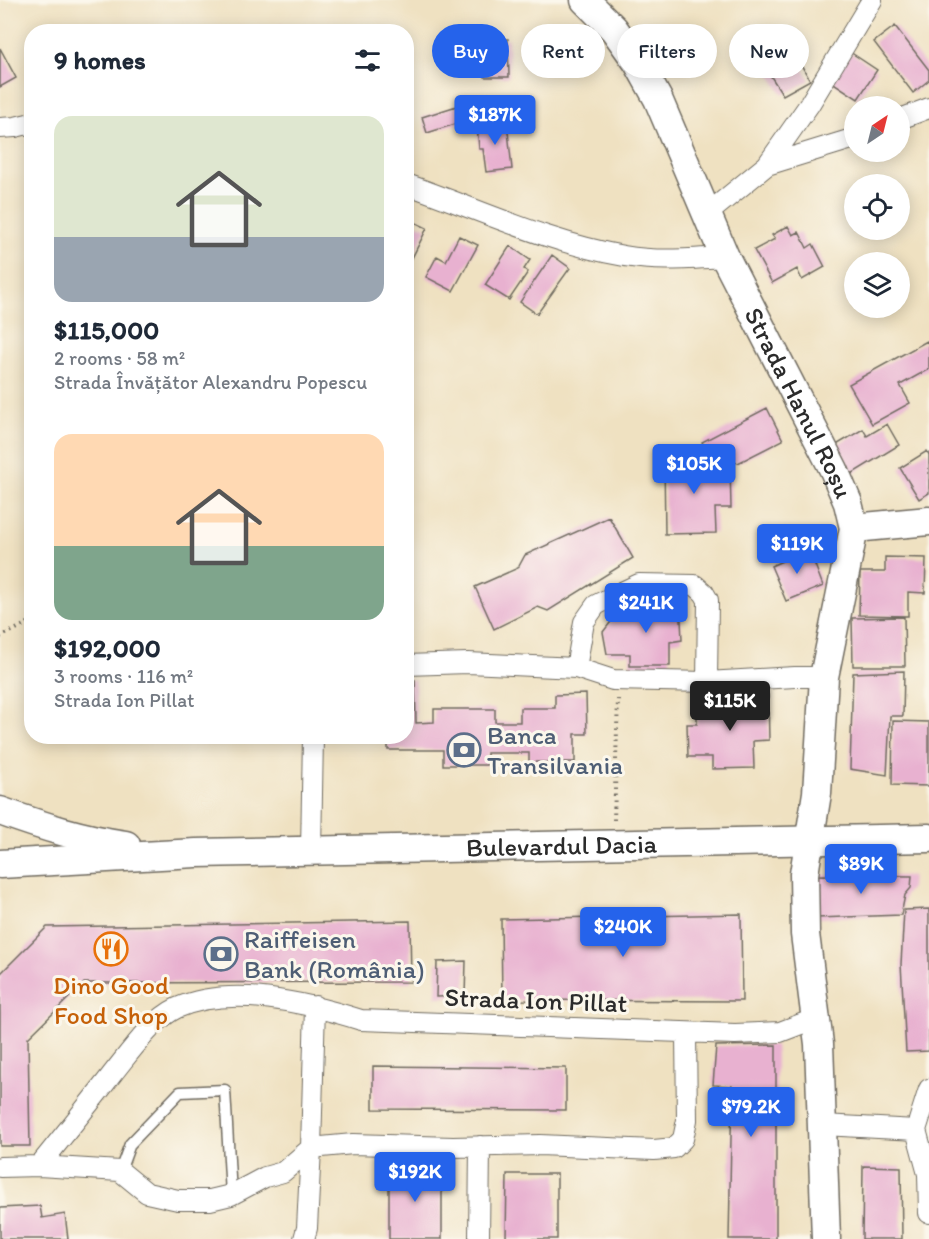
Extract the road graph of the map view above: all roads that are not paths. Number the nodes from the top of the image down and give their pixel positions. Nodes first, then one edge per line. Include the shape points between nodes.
1 (585, 0) edge
2 (872, 0) edge
3 (929, 108) edge
4 (910, 115) edge
5 (24, 125) edge
6 (0, 128) edge
7 (844, 141) edge
8 (767, 165) junction
9 (414, 187) edge
10 (706, 215) junction
11 (725, 257) junction
12 (929, 521) edge
13 (854, 528) junction
14 (414, 665) edge
15 (576, 668) junction
16 (824, 677) junction
17 (707, 682) junction
18 (313, 744) edge
19 (0, 811) edge
20 (929, 838) edge
21 (809, 840) junction
22 (311, 851) junction
23 (196, 853) junction
24 (0, 864) edge
25 (315, 1006) junction
26 (814, 1019) junction
27 (686, 1033) junction
28 (929, 1089) edge
29 (823, 1125) junction
30 (916, 1130) junction
31 (480, 1146) junction
32 (311, 1148) junction
33 (39, 1166) junction
34 (0, 1167) edge
35 (120, 1171) junction
36 (231, 1195) junction
37 (929, 1213) edge
38 (304, 1239) edge
39 (479, 1239) edge
40 (826, 1239) edge

1 - 10 street, Strada Hanul Roșu via 614,29 638,63 658,99
2 - 8 street via 809,105
3 - 4 street
5 - 6 street
7 - 8 street
8 - 10 street
9 - 11 street via 568,242 625,256 678,260
10 - 11 street, Strada Hanul Roșu
11 - 13 street, Strada Hanul Roșu via 834,470
12 - 13 street
13 - 16 street, Strada Hanul Roșu
14 - 15 street
15 - 17 street via 613,680
15 - 17 street via 584,622 596,606 639,584 695,585 708,600
16 - 17 street
16 - 21 street, Strada Hanul Roșu via 817,793
18 - 22 street
19 - 23 street, Bulevardul Dacia via 90,840
20 - 21 street, Bulevardul Dacia
21 - 22 street, Bulevardul Dacia
21 - 26 street, Strada Hanul Roșu via 804,874 805,934
22 - 23 street, Bulevardul Dacia
23 - 24 street, Bulevardul Dacia
25 - 27 street, Strada Ion Pillat via 361,1020
25 - 32 street
25 - 33 street, Strada Ion Pillat via 251,998 202,999 175,1009 146,1032
26 - 27 street, Strada Ion Pillat via 780,1032
26 - 29 street, Strada Hanul Roșu
27 - 31 street via 687,1120 683,1139 674,1148
28 - 30 street
29 - 30 street
29 - 40 street, Strada Hanul Roșu
30 - 37 street via 928,1174
31 - 32 street via 353,1144
31 - 39 street
32 - 36 street via 283,1172
32 - 38 street
33 - 34 street
33 - 35 street
35 - 36 street via 147,1193 178,1200 210,1200
35 - 36 lane via 130,1144 180,1092 225,1090

